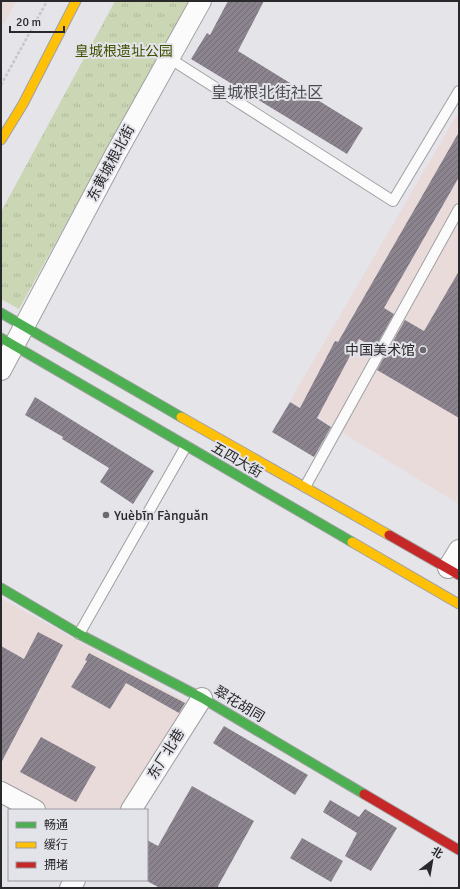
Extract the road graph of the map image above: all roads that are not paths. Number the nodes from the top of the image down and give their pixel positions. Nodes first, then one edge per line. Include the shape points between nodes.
1 (76, 1) edge
2 (201, 1) edge
3 (169, 58) junction
4 (459, 91) edge
5 (1, 140) edge
6 (459, 209) edge
7 (1, 313) edge
8 (24, 327) junction
9 (8, 342) edge
10 (1, 370) edge
11 (186, 446) junction
12 (305, 487) junction
13 (459, 550) edge
14 (454, 572) edge
15 (1, 588) edge
16 (459, 604) edge
17 (80, 634) junction
18 (202, 698) junction
19 (1, 792) edge
20 (33, 809) edge
21 (133, 809) edge
22 (459, 850) edge

1 - 5 main road via 23,104
2 - 3 street, 东黄城根北街
3 - 4 lane via 393,200
3 - 8 street, 东黄城根北街
6 - 12 lane
7 - 8 main road, 五四大街
8 - 9 street, 东黄城根北街
8 - 12 main road, 五四大街
9 - 10 street, 东黄城根北街
9 - 11 main road, 五四大街
11 - 16 main road, 五四大街
11 - 17 lane
12 - 14 main road, 五四大街
13 - 14 street
15 - 17 main road, 翠花胡同
17 - 18 main road, 翠花胡同
18 - 21 street, 东厂北巷
18 - 22 main road, 翠花胡同
19 - 20 street

